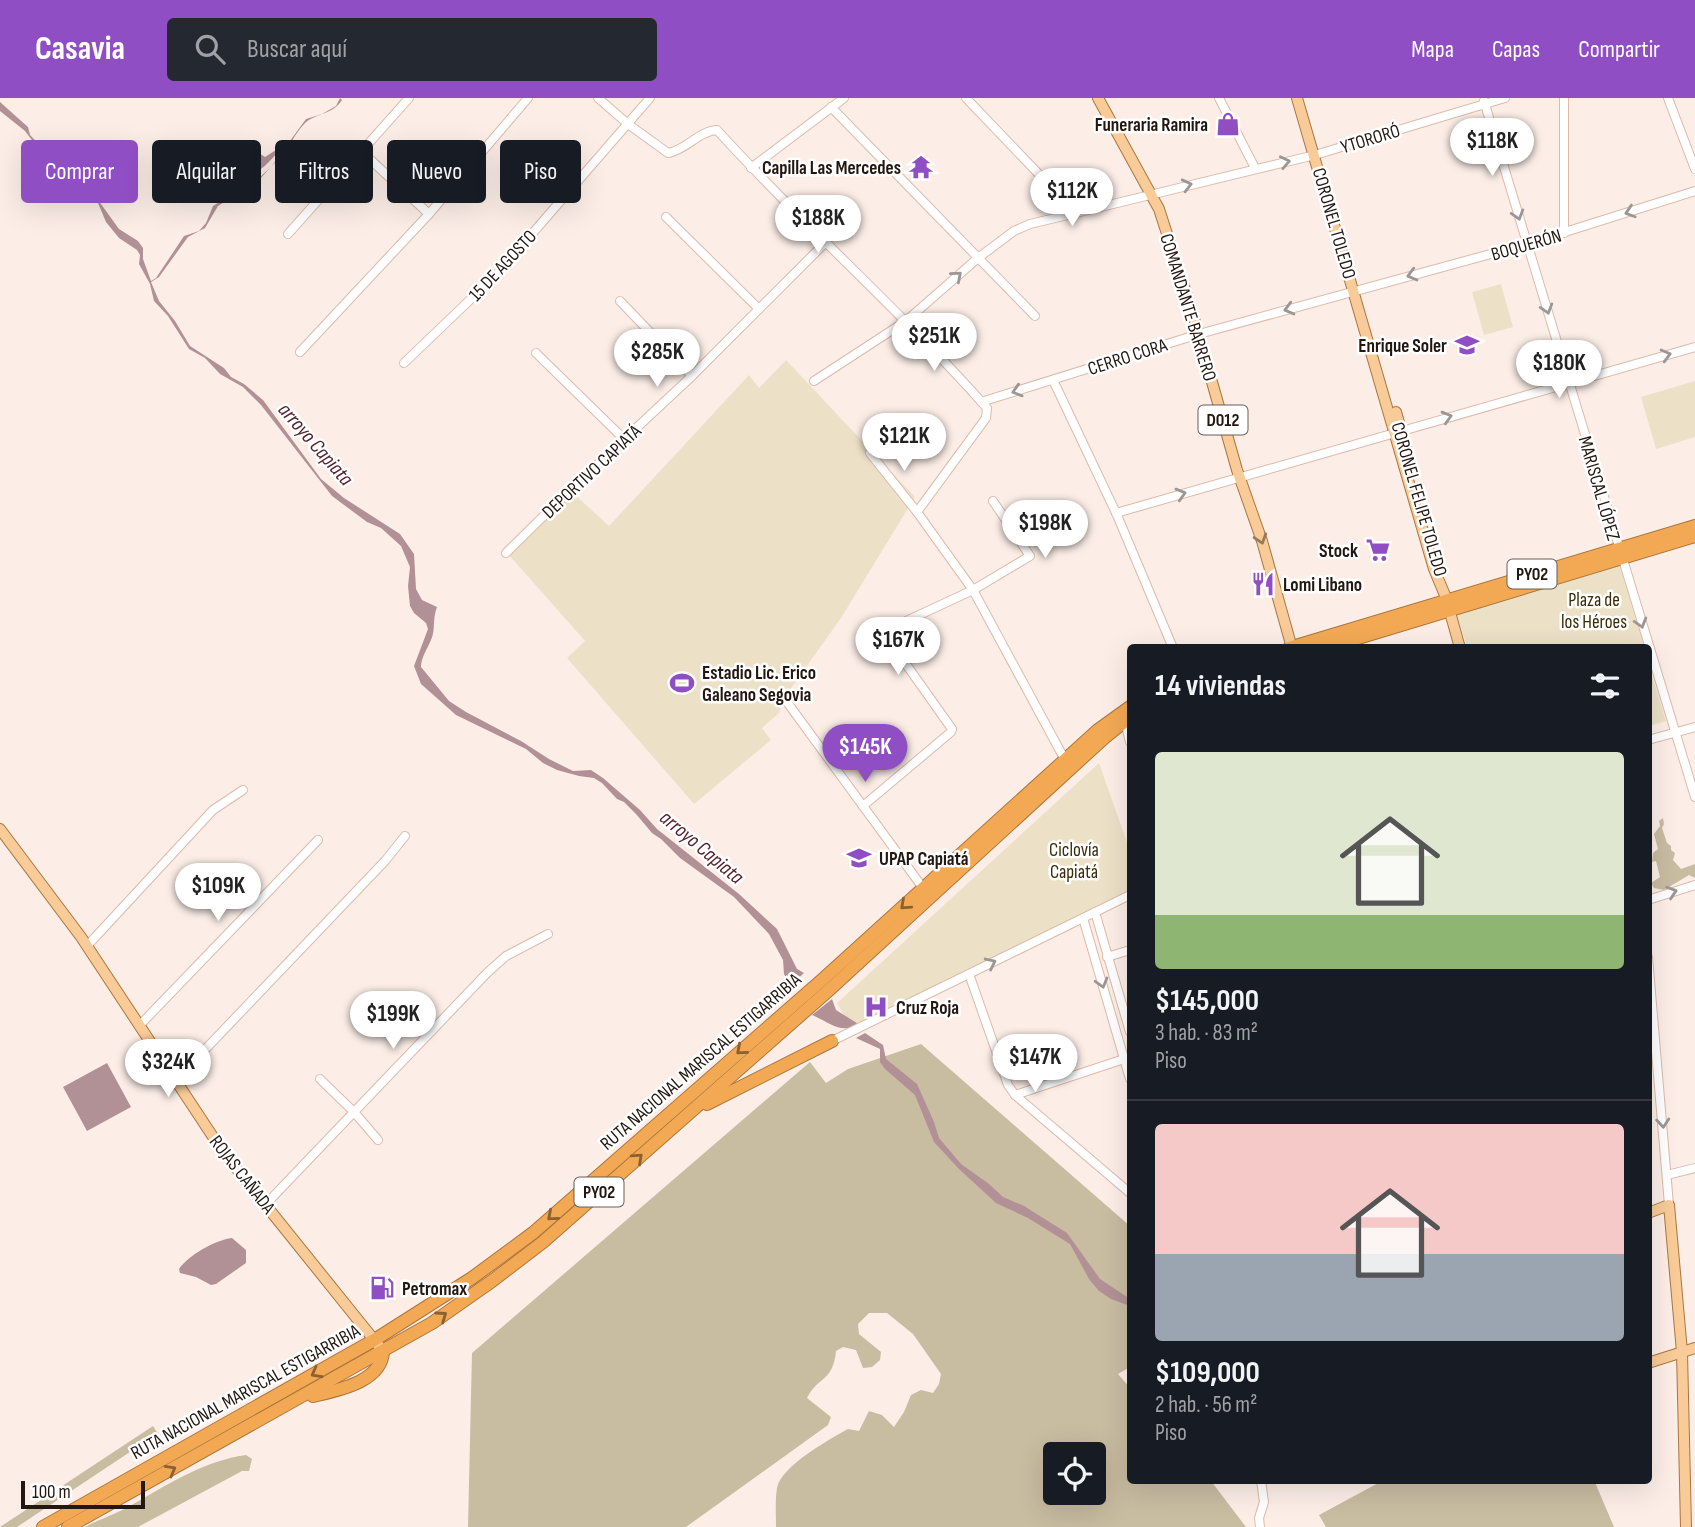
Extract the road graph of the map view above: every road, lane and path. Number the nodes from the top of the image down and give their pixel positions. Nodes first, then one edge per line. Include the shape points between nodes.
1 (408, 98) edge
2 (528, 98) edge
3 (598, 98) edge
4 (650, 98) edge
5 (844, 98) edge
6 (966, 98) edge
7 (1098, 98) edge
8 (1219, 98) edge
9 (1297, 98) edge
10 (1505, 98) edge
11 (1564, 98) edge
12 (1668, 98) edge
13 (1484, 100) edge
14 (831, 107) junction
15 (628, 124) junction
16 (371, 140) edge
17 (1315, 155) junction
18 (373, 162) edge
19 (751, 168) junction
20 (1255, 168) junction
21 (1695, 169) edge
22 (1695, 191) edge
23 (1153, 194) junction
24 (315, 203) edge
25 (1076, 213) junction
26 (429, 214) junction
27 (666, 217) dead end
28 (1564, 233) junction
29 (288, 234) dead end
30 (826, 242) junction
31 (1527, 244) junction
32 (978, 258) junction
33 (1355, 291) junction
34 (620, 302) dead end
35 (759, 309) junction
36 (1035, 316) dead end
37 (906, 321) junction
38 (1199, 334) junction
39 (1695, 347) edge
40 (300, 352) dead end
41 (536, 354) dead end
42 (404, 363) dead end
43 (692, 376) junction
44 (1053, 380) junction
45 (814, 381) dead end
46 (1569, 382) junction
47 (981, 402) junction
48 (1398, 431) junction
49 (625, 440) junction
50 (870, 453) dead end
51 (1240, 477) junction
52 (993, 501) dead end
53 (917, 512) junction
54 (1116, 513) junction
55 (1695, 526) edge
56 (1695, 536) edge
57 (506, 553) dead end
58 (1620, 553) junction
59 (973, 590) junction
60 (1448, 605) junction
61 (1171, 644) edge
62 (1290, 644) edge
63 (1302, 644) edge
64 (1336, 644) edge
65 (1459, 644) edge
66 (1648, 644) edge
67 (1652, 657) edge
68 (784, 698) dead end
69 (1127, 709) edge
70 (1127, 720) edge
71 (1695, 727) edge
72 (1675, 732) junction
73 (1652, 739) edge
74 (1065, 760) junction
75 (243, 790) dead end
76 (1695, 797) edge
77 (863, 806) junction
78 (0, 829) edge
79 (405, 836) dead end
80 (318, 840) dead end
81 (1695, 885) edge
82 (923, 888) junction
83 (1127, 896) edge
84 (1652, 899) edge
85 (1095, 912) junction
86 (1083, 918) junction
87 (548, 934) dead end
88 (87, 946) junction
89 (1127, 951) edge
90 (1107, 957) junction
91 (969, 975) junction
92 (826, 985) junction
93 (1652, 1003) edge
94 (797, 1010) junction
95 (1127, 1022) edge
96 (139, 1026) junction
97 (832, 1041) joint
98 (1127, 1058) edge
99 (320, 1079) dead end
100 (175, 1081) junction
101 (1015, 1095) junction
102 (354, 1112) junction
103 (686, 1116) junction
104 (378, 1140) dead end
105 (1695, 1168) edge
106 (1667, 1175) junction
107 (1127, 1190) edge
108 (266, 1204) junction
109 (1669, 1205) junction
110 (1652, 1211) edge
111 (376, 1339) junction
112 (1695, 1348) edge
113 (383, 1350) junction
114 (1682, 1352) junction
115 (1652, 1362) edge
116 (1690, 1481) edge
117 (1262, 1484) edge
118 (67, 1520) edge
119 (43, 1527) edge
120 (50, 1527) edge
121 (1260, 1527) edge
122 (1686, 1527) edge

1 - 16 street
2 - 26 street
3 - 15 street
4 - 15 street, 15 DE AGOSTO
5 - 14 street
6 - 25 street
7 - 23 main road, COMANDANTE BARRERO / D012
8 - 20 street
9 - 17 main road
10 - 13 street, YTORORÓ
11 - 28 street
12 - 21 street
13 - 17 street, YTORORÓ
13 -> 31 street, MARISCAL LÓPEZ
14 - 19 street
14 - 32 street
15 - 19 street via 668,153 717,130
15 - 42 street, 15 DE AGOSTO via 498,273
20 -> 17 street, YTORORÓ
17 - 33 main road, CORONEL TOLEDO
18 - 26 street
19 - 30 street
23 -> 20 street, YTORORÓ
22 -> 28 street, BOQUERÓN
23 - 25 street, YTORORÓ
23 - 38 main road, COMANDANTE BARRERO / D012
24 - 29 street
25 - 32 street, YTORORÓ via 1014,231
26 - 40 street
27 - 35 street
28 - 31 street, BOQUERÓN
30 - 35 street, DEPORTIVO CAPIATÁ
30 - 37 street
31 -> 33 street, BOQUERÓN
31 -> 46 street, MARISCAL LÓPEZ
32 - 36 street
37 -> 32 street, YTORORÓ
33 -> 38 street, CERRO CORA
33 - 48 main road, CORONEL FELIPE TOLEDO
34 - 43 street
35 - 43 street, DEPORTIVO CAPIATÁ
37 - 45 street, YTORORÓ
37 - 47 street
38 - 44 street, CERRO CORA
38 - 51 main road, COMANDANTE BARRERO / D012
46 -> 39 street
41 - 49 street
43 - 49 street, DEPORTIVO CAPIATÁ
44 -> 47 street, CERRO CORA
44 - 54 street
48 -> 46 street
46 - 58 street, MARISCAL LÓPEZ
47 - 53 street via 987,408 986,418
48 - 51 street
48 - 60 main road, CORONEL FELIPE TOLEDO
49 - 57 street, DEPORTIVO CAPIATÁ
50 - 53 street
54 -> 51 street
51 -> 62 main road, COMANDANTE BARRERO / D012
52 - 59 street via 1030,556
53 - 59 street
54 - 61 street
55 - 58 highway, PY02
56 - 58 highway, PY02
58 - 60 highway, PY02
58 -> 66 street, MARISCAL LÓPEZ
59 - 74 street
59 - 77 street via 887,630 952,729
60 - 63 highway, PY02
60 - 64 highway, PY02
60 - 65 main road, CORONEL FELIPE TOLEDO
67 -> 72 street, MARISCAL LÓPEZ
68 - 77 street
69 - 74 highway, RUTA NACIONAL MARISCAL ESTIGARRIBIA / PY02
70 - 92 highway, RUTA NACIONAL MARISCAL ESTIGARRIBIA / PY02
71 - 72 street
72 - 73 street
72 - 76 street, MARISCAL LÓPEZ
74 - 82 highway, RUTA NACIONAL MARISCAL ESTIGARRIBIA / PY02
75 - 88 street via 214,810
77 - 82 street
78 - 88 main road, ROJAS CAÑADA
79 - 100 street
80 - 96 street
84 -> 81 street
82 -> 92 highway, RUTA NACIONAL MARISCAL ESTIGARRIBIA / PY02
83 - 85 street
85 - 86 street
85 - 90 street
91 -> 86 street
86 -> 98 street
87 - 102 street via 487,973
88 - 96 main road, ROJAS CAÑADA
89 - 90 street
90 - 95 street
91 - 97 street
91 - 101 street
92 - 94 highway, RUTA NACIONAL MARISCAL ESTIGARRIBIA / PY02
93 -> 106 street
94 - 103 highway, RUTA NACIONAL MARISCAL ESTIGARRIBIA / PY02
94 -> 111 highway, RUTA NACIONAL MARISCAL ESTIGARRIBIA / PY02 via 533,1233
96 - 100 main road, ROJAS CAÑADA
97 - 103 highway
98 - 101 street
99 - 102 street
100 - 108 main road, ROJAS CAÑADA via 223,1152
101 - 107 street
102 - 104 street
102 - 108 street
113 -> 103 highway, RUTA NACIONAL MARISCAL ESTIGARRIBIA / PY02 via 432,1323 542,1242
105 - 106 street
106 - 109 street
108 - 111 main road, ROJAS CAÑADA
109 - 110 main road
109 - 114 main road
111 - 113 main road, ROJAS CAÑADA
111 -> 118 highway, RUTA NACIONAL MARISCAL ESTIGARRIBIA / PY02
112 - 114 main road
118 -> 113 highway, RUTA NACIONAL MARISCAL ESTIGARRIBIA / PY02
114 - 115 main road
114 - 116 main road
116 - 122 main road
117 - 121 street
118 - 119 highway, RUTA NACIONAL MARISCAL ESTIGARRIBIA / PY02
118 - 120 highway

